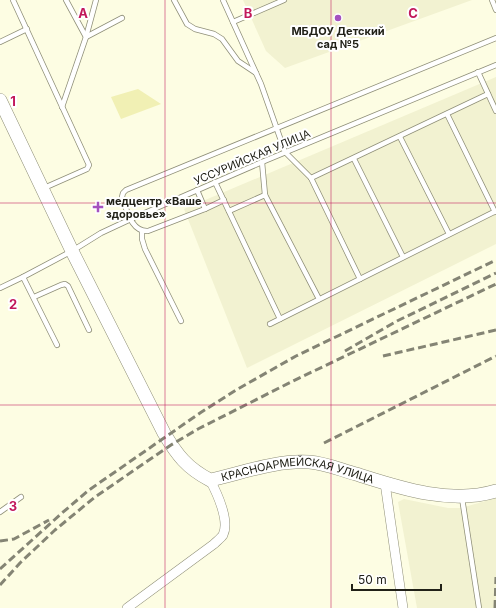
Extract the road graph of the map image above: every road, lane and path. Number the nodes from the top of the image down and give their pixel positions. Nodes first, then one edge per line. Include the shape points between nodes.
1 (13, 0) edge
2 (66, 0) edge
3 (96, 0) edge
4 (174, 0) edge
5 (223, 0) edge
6 (284, 0) edge
7 (492, 0) edge
8 (496, 10) edge
9 (122, 18) dead end
10 (233, 22) junction
11 (26, 29) junction
12 (86, 36) junction
13 (496, 38) edge
14 (0, 42) edge
15 (496, 65) edge
16 (478, 72) junction
17 (256, 73) junction
18 (488, 94) junction
19 (0, 100) edge
20 (62, 107) junction
21 (496, 111) edge
22 (447, 114) junction
23 (277, 127) junction
24 (400, 136) junction
25 (285, 152) junction
26 (354, 158) junction
27 (262, 162) junction
28 (311, 178) junction
29 (215, 182) junction
30 (42, 189) junction
31 (197, 190) junction
32 (265, 195) junction
33 (224, 200) junction
34 (204, 208) junction
35 (229, 211) junction
36 (495, 212) edge
37 (130, 219) junction
38 (142, 232) junction
39 (449, 234) junction
40 (72, 251) junction
41 (403, 258) junction
42 (23, 277) junction
43 (360, 279) junction
44 (0, 288) edge
45 (34, 297) junction
46 (319, 299) junction
47 (280, 319) junction
48 (181, 321) dead end
49 (270, 324) dead end
50 (89, 330) dead end
51 (57, 345) dead end
52 (210, 480) junction
53 (385, 483) junction
54 (496, 491) edge
55 (461, 496) junction
56 (21, 497) dead end
57 (0, 512) edge
58 (127, 608) edge
59 (403, 608) edge
60 (479, 608) edge

1 - 11 lane
2 - 12 lane
3 - 12 lane
4 - 17 lane via 187,24 222,38 238,61
5 - 10 lane
6 - 10 lane
7 - 8 lane
9 - 12 lane
10 - 17 lane
11 - 14 lane
11 - 20 lane
12 - 20 lane
13 - 23 lane
15 - 16 lane, УССУРИЙСКАЯ УЛИЦА
16 - 18 lane
16 - 25 lane, УССУРИЙСКАЯ УЛИЦА
17 - 23 lane
18 - 21 lane
18 - 22 lane
19 - 30 main road, КРАСНОАРМЕЙСКАЯ УЛИЦА
20 - 30 lane via 89,165 87,169
22 - 24 lane
22 - 36 lane
23 - 25 lane
23 - 37 lane via 126,190 122,197
24 - 26 lane
24 - 39 lane
25 - 27 lane, УССУРИЙСКАЯ УЛИЦА
25 - 28 lane
26 - 28 lane
26 - 41 lane
27 - 29 lane, УССУРИЙСКАЯ УЛИЦА
27 - 32 lane
28 - 43 lane
29 - 31 lane, УССУРИЙСКАЯ УЛИЦА
29 - 33 lane
30 - 40 main road, КРАСНОАРМЕЙСКАЯ УЛИЦА
31 - 34 lane
31 - 37 lane, УССУРИЙСКАЯ УЛИЦА
32 - 35 lane
32 - 46 lane
33 - 34 lane
33 - 35 lane
34 - 38 lane
35 - 47 lane
36 - 39 lane
37 - 38 lane
37 - 40 lane, УССУРИЙСКАЯ УЛИЦА
38 - 48 lane via 145,249
39 - 41 lane
40 - 42 lane, УССУРИЙСКАЯ УЛИЦА
40 - 52 main road, КРАСНОАРМЕЙСКАЯ УЛИЦА via 167,437 182,460
41 - 43 lane
42 - 44 lane, УССУРИЙСКАЯ УЛИЦА
42 - 45 lane
43 - 46 lane
45 - 50 lane via 65,284
45 - 51 lane
46 - 47 lane
47 - 49 lane
52 - 53 main road, КРАСНОАРМЕЙСКАЯ УЛИЦА via 278,464 310,462
52 - 58 street via 223,511 223,535
53 - 55 main road via 434,494
53 - 59 street, КРАСНОАРМЕЙСКАЯ УЛИЦА
54 - 55 main road via 476,496
55 - 60 lane
56 - 57 lane

